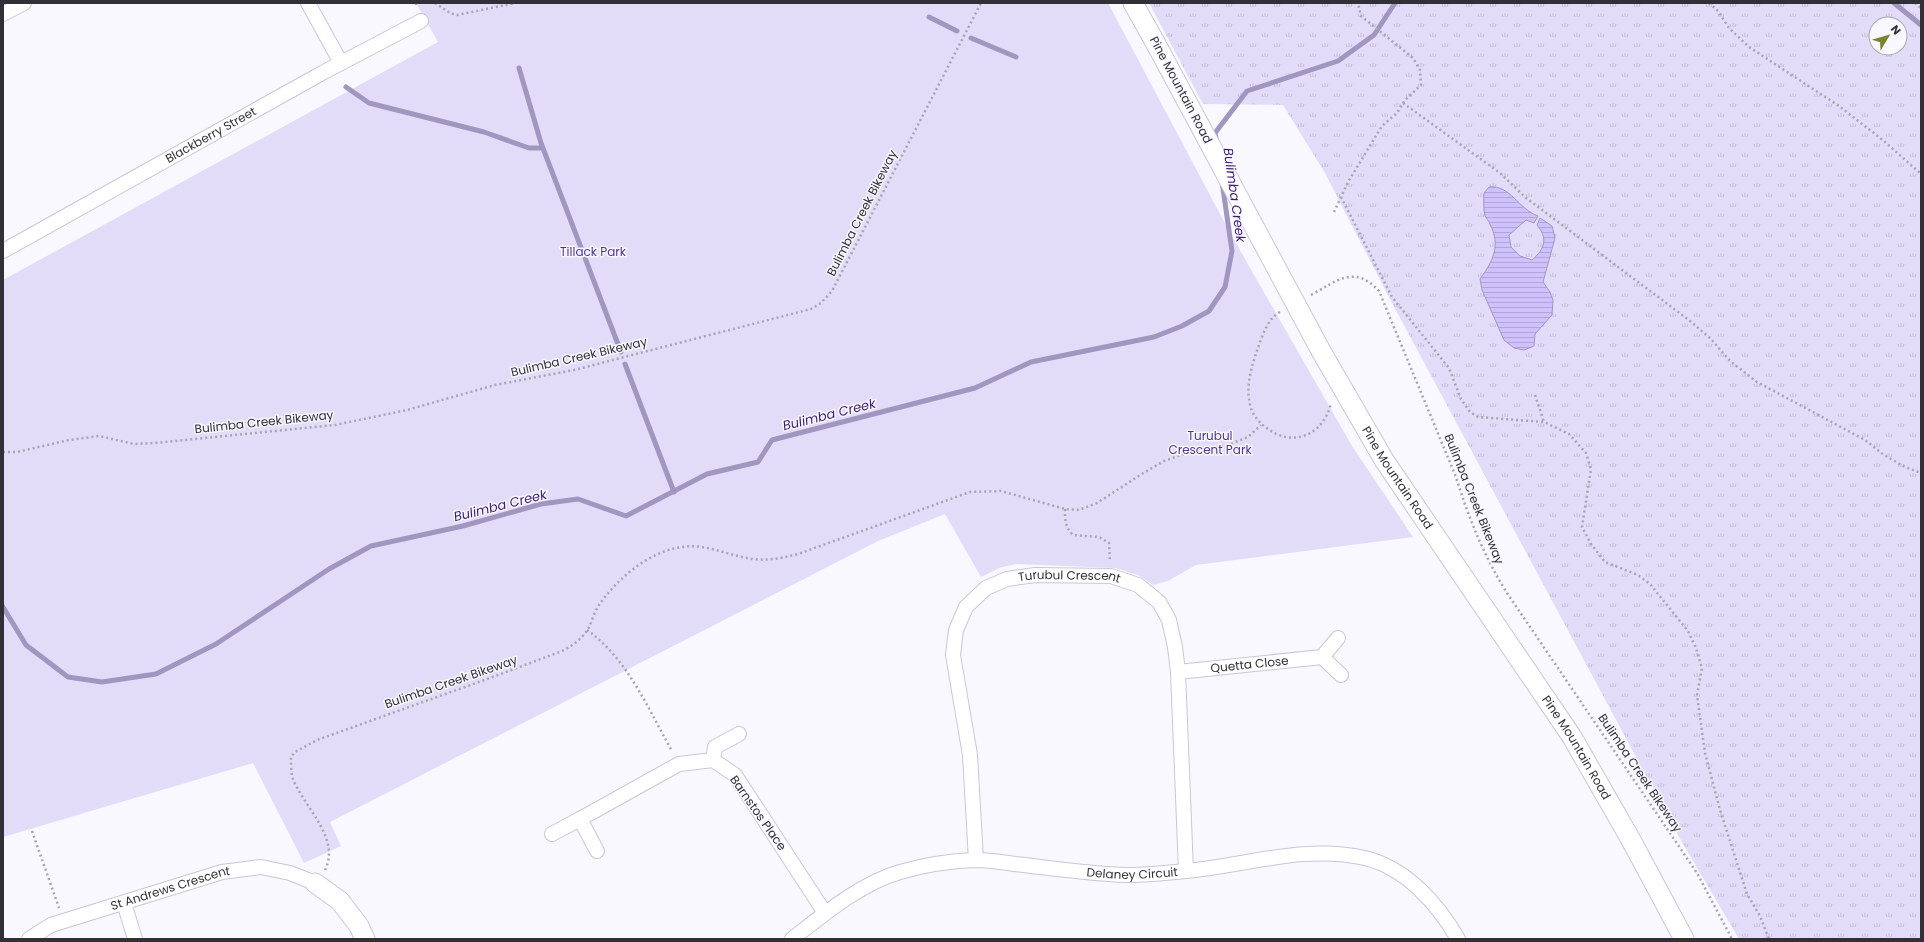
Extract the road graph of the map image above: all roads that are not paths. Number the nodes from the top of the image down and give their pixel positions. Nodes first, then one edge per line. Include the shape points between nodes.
1 (24, 3) edge
2 (308, 3) edge
3 (1133, 3) edge
4 (3, 14) edge
5 (421, 21) dead end
6 (341, 63) junction
7 (3, 251) edge
8 (1338, 638) dead end
9 (1322, 657) junction
10 (1178, 672) junction
11 (1341, 675) dead end
12 (739, 734) dead end
13 (713, 760) junction
14 (580, 820) junction
15 (552, 834) dead end
16 (597, 851) dead end
17 (976, 860) junction
18 (1186, 871) junction
19 (315, 883) joint
20 (124, 903) junction
21 (825, 913) junction
22 (29, 939) edge
23 (135, 939) edge
24 (365, 939) edge
25 (792, 939) edge
26 (1458, 939) edge
27 (1684, 939) edge

1 - 4 street
2 - 6 street
3 - 27 main road, Pine Mountain Road, bridge via 1384,460 1576,744
5 - 6 street, Blackberry Street
6 - 7 street, Blackberry Street
8 - 9 street
9 - 10 street, Quetta Close
9 - 11 street
10 - 17 street, Turubul Crescent via 1176,647 1169,620 1159,602 1138,585 1111,576 1034,575 1007,579 986,588 966,607 956,630 953,655 970,755
10 - 18 street, Turubul Crescent
12 - 13 street via 715,748
13 - 14 street via 679,764
13 - 21 street, Barnstos Place via 735,775
14 - 15 street
14 - 16 street
17 - 18 street, Delaney Circuit via 1126,875
17 - 21 street, Delaney Circuit via 936,863 898,872 863,889
18 - 26 street, Delaney Circuit via 1304,855 1336,853 1366,858 1390,867 1423,891 1445,916
19 - 20 street, St Andrews Crescent via 290,873 261,867 222,872
19 - 24 main road via 340,901
20 - 22 street, St Andrews Crescent via 51,926
20 - 23 street
21 - 25 street, Delaney Circuit

